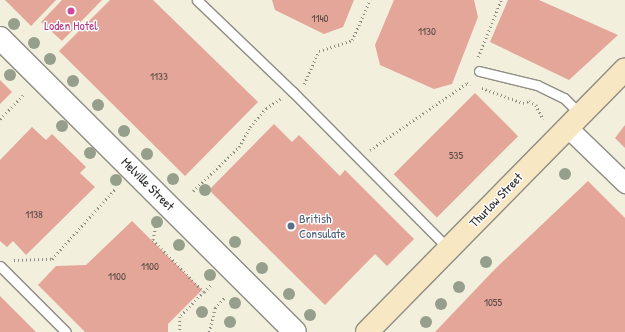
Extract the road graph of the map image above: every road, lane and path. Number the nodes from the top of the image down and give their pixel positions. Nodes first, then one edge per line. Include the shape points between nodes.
1 (197, 0) edge
2 (370, 0) edge
3 (501, 0) edge
4 (0, 38) edge
5 (477, 59) dead end
6 (625, 69) edge
7 (479, 71) dead end
8 (307, 78) dead end
9 (23, 95) dead end
10 (282, 98) dead end
11 (543, 118) dead end
12 (0, 119) edge
13 (574, 120) junction
14 (369, 151) dead end
15 (625, 183) edge
16 (116, 188) dead end
17 (193, 191) dead end
18 (156, 227) dead end
19 (448, 248) junction
20 (2, 268) edge
21 (212, 284) dead end
22 (204, 292) junction
23 (225, 297) dead end
24 (66, 332) edge
25 (180, 332) edge
26 (210, 332) edge
27 (295, 332) edge
28 (368, 332) edge

1 - 19 lane via 293,92
2 - 8 path via 352,40 319,51
3 - 5 path
4 - 27 street, Melville Street
6 - 13 main road, Thurlow Street
7 - 13 lane via 537,85 564,98
9 - 12 path
10 - 17 path via 266,108 250,127 239,147
11 - 14 path via 536,105 529,101 524,103 467,83
13 - 15 street
13 - 19 main road, Thurlow Street
16 - 20 path via 52,259 12,260
18 - 22 path via 153,240
19 - 28 main road, Thurlow Street
20 - 24 lane
21 - 22 path
22 - 25 path via 180,317
23 - 26 path via 215,308

